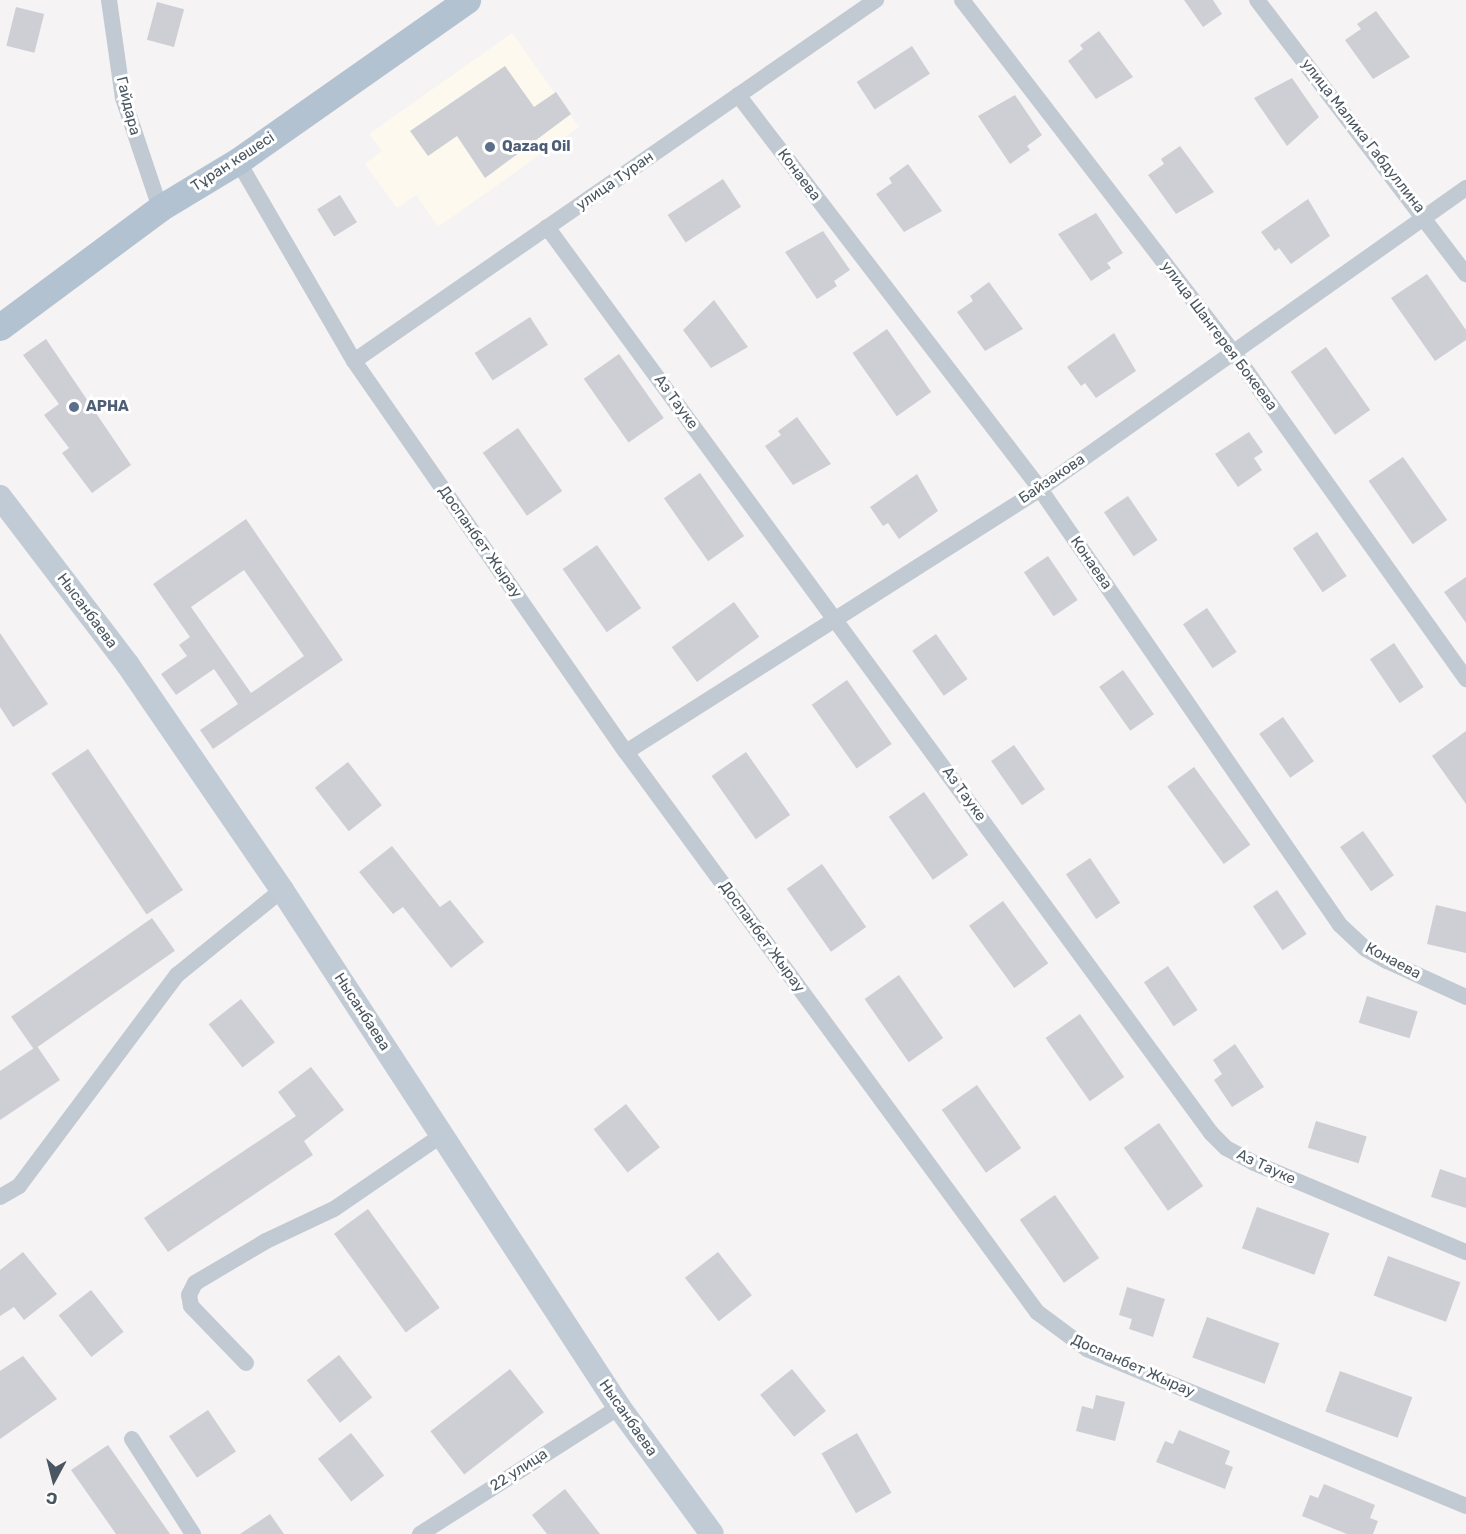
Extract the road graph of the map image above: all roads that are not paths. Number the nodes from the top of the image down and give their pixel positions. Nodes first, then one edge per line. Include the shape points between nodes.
1 (109, 0) edge
2 (467, 0) edge
3 (876, 0) edge
4 (962, 0) edge
5 (1257, 0) edge
6 (738, 95) junction
7 (238, 161) junction
8 (1466, 188) edge
9 (160, 208) junction
10 (1426, 217) junction
11 (547, 227) junction
12 (1466, 274) edge
13 (0, 327) edge
14 (1233, 352) junction
15 (354, 361) junction
16 (1040, 489) junction
17 (0, 497) edge
18 (835, 617) junction
19 (1466, 679) edge
20 (626, 752) junction
21 (282, 890) junction
22 (1466, 997) edge
23 (442, 1135) junction
24 (0, 1197) edge
25 (1466, 1252) edge
26 (246, 1363) dead end
27 (619, 1407) junction
28 (132, 1439) dead end
29 (1466, 1506) edge
30 (193, 1534) edge
31 (420, 1534) edge
32 (712, 1534) edge

1 - 9 street, Гайдара via 123,98
2 - 7 main road, Тұран көшесі
3 - 6 street, улица Туран
4 - 14 street, улица Шангерея Бокеева
5 - 10 street, улица Малика Габдуллина
6 - 11 street, улица Туран
6 - 16 street, Конаева
7 - 9 main road, Тұран көшесі
7 - 15 street, Доспанбет Жырау
8 - 10 street, Байзакова
9 - 13 main road, Тұран көшесі
10 - 12 street, улица Малика Габдуллина
10 - 14 street, Байзакова
11 - 15 street, улица Туран
11 - 18 street, Аз Тауке
14 - 16 street, Байзакова
14 - 19 street, улица Шангерея Бокеева
15 - 20 street, Доспанбет Жырау
16 - 18 street, Байзакова
16 - 22 street, Конаева via 1340,925 1380,957
17 - 21 street, Нысанбаева via 128,665
18 - 20 street, Байзакова
18 - 25 street, Аз Тауке via 1211,1133 1227,1148 1254,1163
20 - 29 street, Доспанбет Жырау via 1037,1312 1087,1348
21 - 23 street, Нысанбаева
21 - 24 street via 177,975 19,1186
23 - 26 street via 334,1209 266,1241 195,1283 189,1295 191,1306
23 - 27 street, Нысанбаева
27 - 31 street, 22 улица
27 - 32 street, Нысанбаева
28 - 30 street

